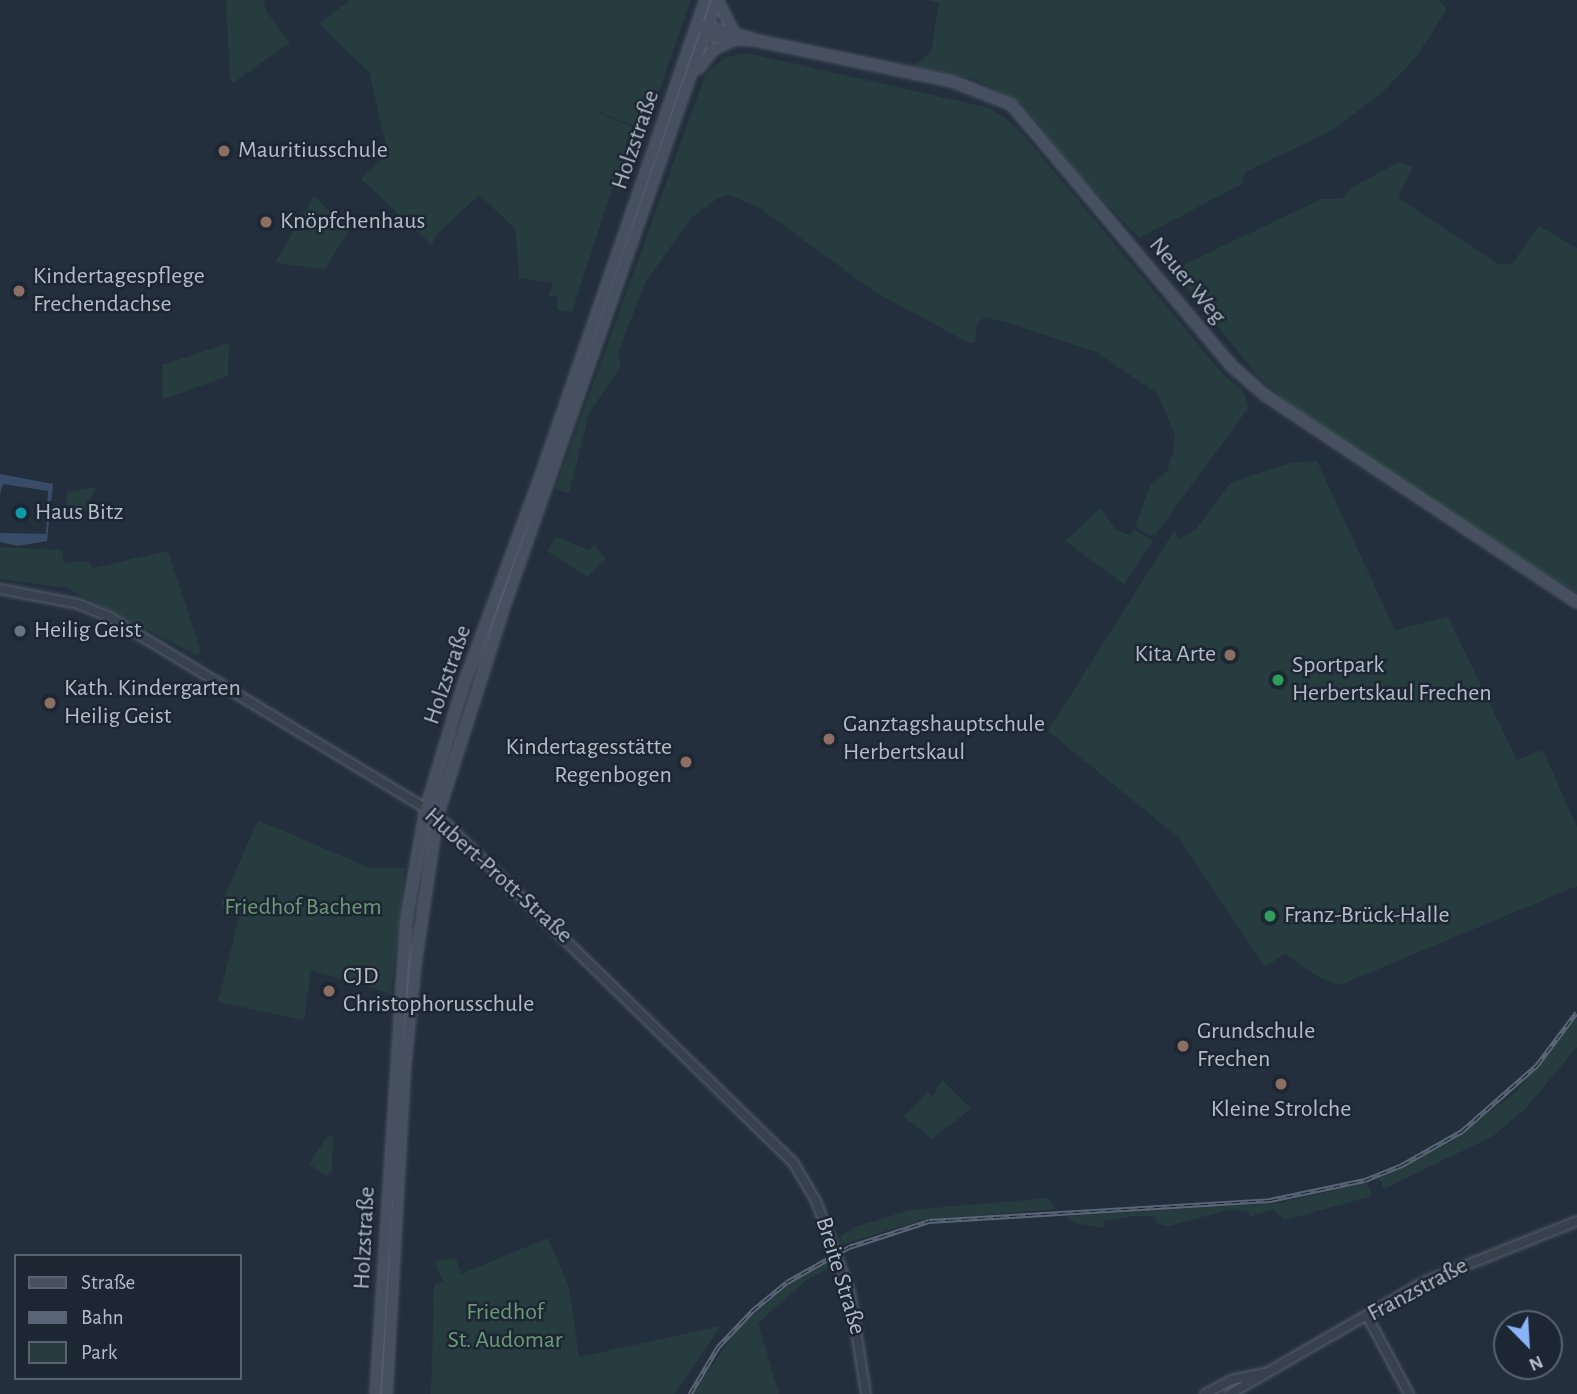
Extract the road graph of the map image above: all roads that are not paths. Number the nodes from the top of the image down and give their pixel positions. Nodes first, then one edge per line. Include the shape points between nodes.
1 (705, 0) edge
2 (717, 0) edge
3 (696, 26) junction
4 (708, 28) junction
5 (735, 35) junction
6 (690, 81) junction
7 (0, 589) edge
8 (1577, 602) edge
9 (425, 809) junction
10 (437, 815) junction
11 (816, 1201) joint
12 (1577, 1221) edge
13 (1367, 1316) junction
14 (1266, 1373) junction
15 (375, 1394) edge
16 (386, 1394) edge
17 (866, 1394) edge
18 (1205, 1394) edge
19 (1230, 1394) edge
20 (1409, 1394) edge

1 - 3 main road, Holzstraße
2 - 4 main road, Holzstraße
2 - 5 main road via 720,14
3 - 4 main road, Neuer Weg
3 - 9 main road, Holzstraße via 463,684
4 - 5 main road, Neuer Weg
4 - 6 main road, Holzstraße
5 - 6 main road via 713,49
5 - 8 main road, Neuer Weg via 952,82 1011,104 1233,366 1265,396
6 - 10 main road, Holzstraße via 653,173 512,582
7 - 9 street, Hubert-Prott-Straße via 78,604 108,616
9 - 10 street, Hubert-Prott-Straße
9 - 15 main road, Holzstraße via 405,929
10 - 11 street, Hubert-Prott-Straße via 775,1142 803,1176
10 - 16 main road, Holzstraße via 404,1070
11 - 17 street, Breite Straße via 850,1292
12 - 13 street, Franzstraße via 1452,1269
13 - 14 street, Franzstraße
13 - 20 street
14 - 18 street via 1231,1380
14 - 19 street, Franzstraße

